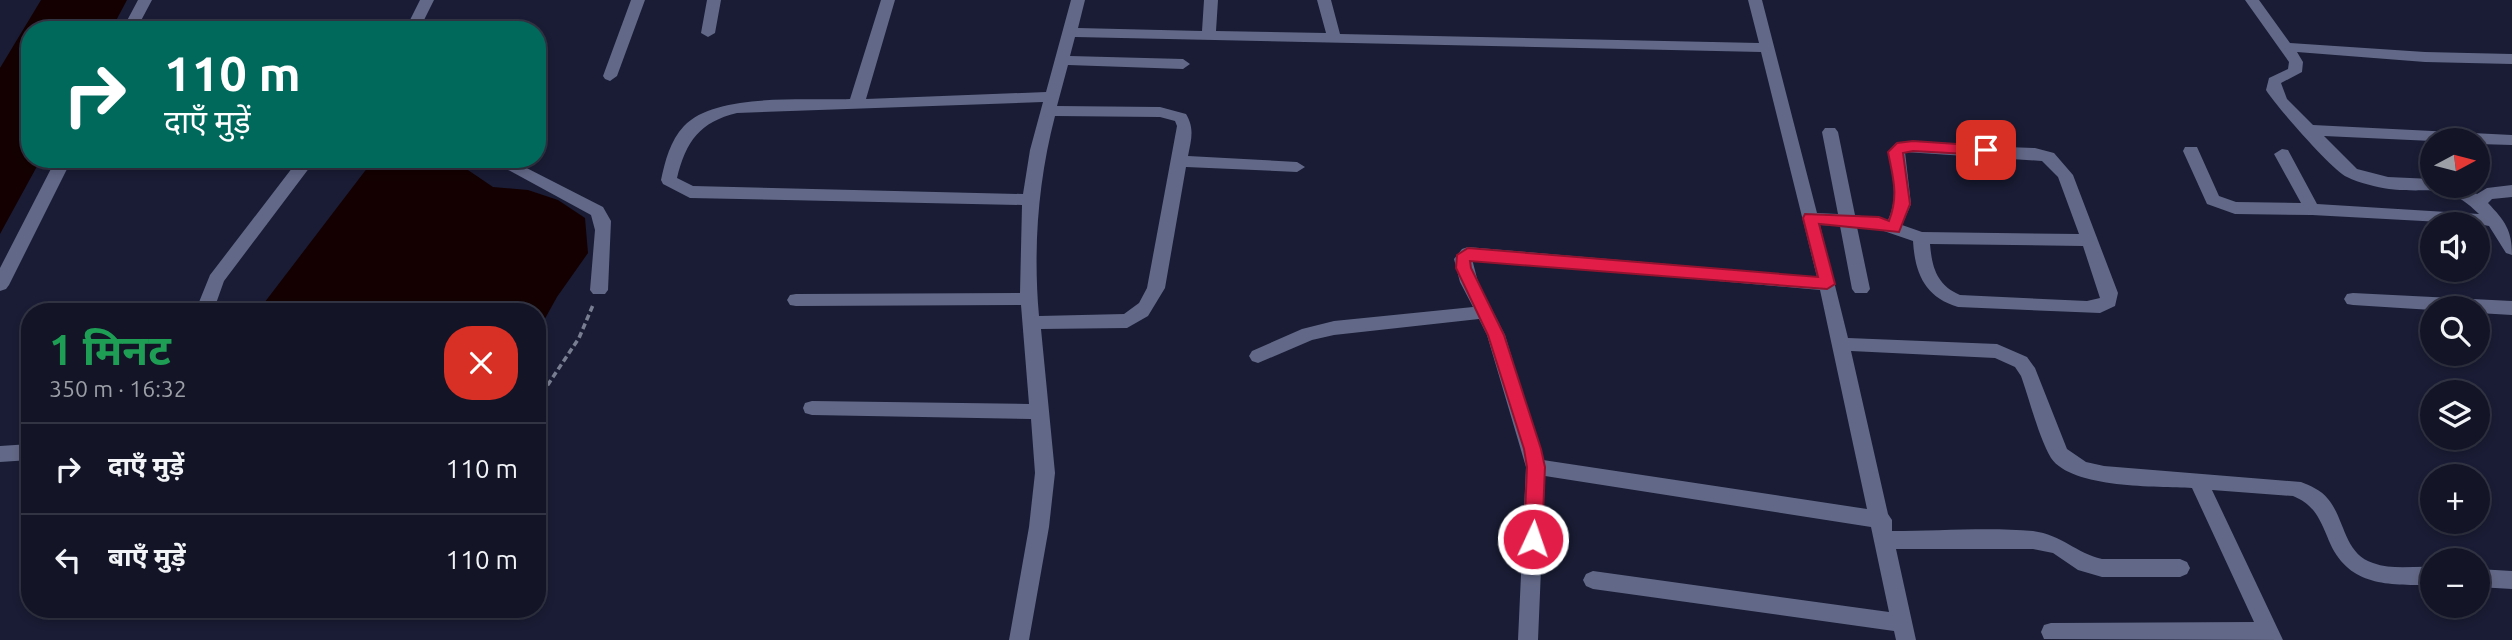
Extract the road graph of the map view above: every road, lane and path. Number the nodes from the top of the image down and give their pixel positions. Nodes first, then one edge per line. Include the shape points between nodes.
1 (145, 0) edge
2 (427, 0) edge
3 (638, 0) edge
4 (714, 0) edge
5 (887, 0) edge
6 (1078, 0) edge
7 (1211, 0) edge
8 (1324, 0) edge
9 (1755, 0) edge
10 (2252, 0) edge
11 (134, 21) edge
12 (416, 21) edge
13 (1068, 32) junction
14 (708, 33) dead end
15 (1209, 35) junction
16 (1334, 38) junction
17 (2288, 47) junction
18 (1767, 48) junction
19 (1062, 60) junction
20 (2512, 60) edge
21 (1183, 64) dead end
22 (611, 76) dead end
23 (857, 102) junction
24 (1051, 104) junction
25 (2308, 131) junction
26 (1830, 132) dead end
27 (2512, 140) edge
28 (2191, 151) dead end
29 (2282, 155) dead end
30 (1180, 161) junction
31 (1297, 167) dead end
32 (59, 168) edge
33 (301, 168) edge
34 (513, 168) edge
35 (2420, 184) edge
36 (2512, 191) edge
37 (2473, 198) edge
38 (1030, 200) junction
39 (2479, 202) junction
40 (2312, 209) junction
41 (1810, 218) junction
42 (1847, 221) junction
43 (2495, 221) junction
44 (1893, 228) junction
45 (1921, 238) junction
46 (2089, 240) junction
47 (2512, 249) edge
48 (1827, 284) junction
49 (0, 285) edge
50 (1861, 289) dead end
51 (599, 290) joint
52 (1029, 299) junction
53 (2353, 299) dead end
54 (796, 300) dead end
55 (207, 303) edge
56 (2512, 308) edge
57 (1485, 312) junction
58 (1031, 323) junction
59 (1840, 344) junction
60 (1258, 356) dead end
61 (546, 388) edge
62 (812, 408) dead end
63 (1040, 412) junction
64 (21, 453) edge
65 (0, 454) edge
66 (1536, 467) junction
67 (2197, 481) junction
68 (1884, 530) junction
69 (2180, 568) dead end
70 (2420, 576) edge
71 (2490, 579) edge
72 (1593, 580) dead end
73 (2512, 580) edge
74 (1904, 631) edge
75 (2051, 632) dead end
76 (2272, 635) edge
77 (1019, 640) edge
78 (1528, 640) edge

1 - 11 street
2 - 12 street
3 - 22 street
4 - 14 street
5 - 23 street
6 - 13 street
7 - 15 street
8 - 16 street
9 - 18 street
10 - 17 street
13 - 15 street
13 - 19 street
15 - 16 street
16 - 18 street
17 - 20 street
17 - 25 street via 2296,62 2295,72 2274,81 2274,90
18 - 41 street
19 - 21 street
19 - 24 street
23 - 24 street
23 - 38 street via 712,113 692,126 675,149 669,180 690,192
24 - 30 street via 1160,112 1181,118 1185,126
24 - 38 street
25 - 27 street
25 - 35 street via 2351,173 2388,183
26 - 42 street
28 - 40 street via 2207,191 2221,205
29 - 40 street
30 - 31 street
30 - 58 street via 1156,288 1140,314 1127,321
32 - 49 street
33 - 55 street via 216,279
34 - 51 street via 597,211 603,230
36 - 39 street via 2487,194
37 - 39 street
38 - 52 street
39 - 43 street
40 - 43 street
41 - 42 street
41 - 48 street
42 - 44 street
42 - 50 street
43 - 47 street
44 - 45 street
44 - 46 street via 1903,204 1896,152 1902,147 2021,152 2048,157 2057,164
45 - 46 street
45 - 46 street via 1927,276 1944,296 1958,301 2100,307 2109,301 2109,293
48 - 57 street via 1468,253 1462,259 1464,268
48 - 59 street
51 - 61 path via 579,338
52 - 54 street
52 - 58 street
53 - 56 street
57 - 60 street via 1334,328
57 - 66 street
58 - 63 street
59 - 67 street via 1982,349 2010,355 2029,373 2059,454 2069,463 2085,471
59 - 68 street
62 - 63 street
63 - 77 street via 1045,473
64 - 65 street
66 - 68 street
66 - 78 street
67 - 70 street via 2308,492 2319,499 2356,565 2384,574
67 - 76 street
68 - 69 street via 2033,540 2058,546 2085,564 2102,568
68 - 74 street
71 - 73 street
72 - 74 street
75 - 76 street

